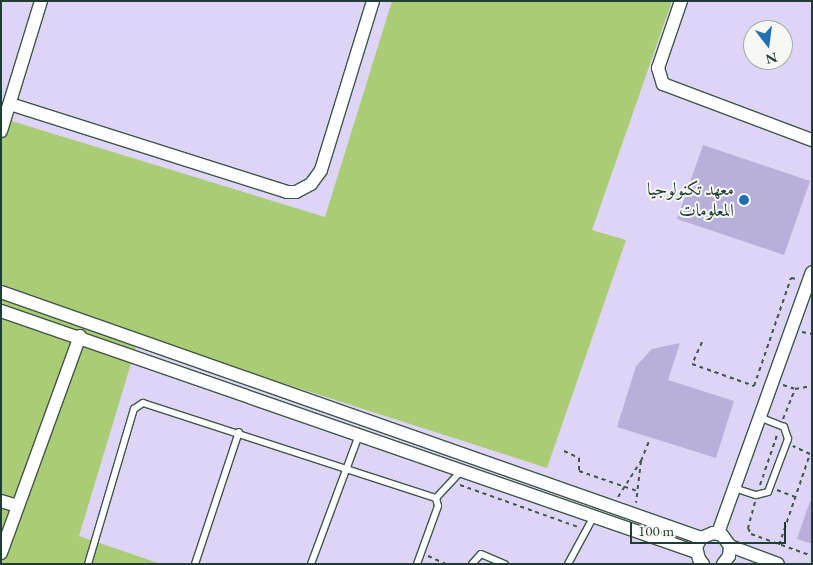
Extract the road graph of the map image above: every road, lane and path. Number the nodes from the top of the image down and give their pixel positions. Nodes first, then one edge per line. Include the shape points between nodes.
1 (41, 1) edge
2 (373, 1) edge
3 (681, 1) edge
4 (10, 104) junction
5 (1, 131) edge
6 (812, 140) edge
7 (810, 277) edge
8 (1, 292) edge
9 (1, 310) edge
10 (80, 336) junction
11 (702, 342) dead end
12 (772, 381) junction
13 (812, 386) edge
14 (795, 389) junction
15 (759, 417) junction
16 (780, 425) junction
17 (239, 432) junction
18 (359, 434) junction
19 (649, 441) dead end
20 (787, 443) junction
21 (564, 451) dead end
22 (641, 461) junction
23 (347, 469) junction
24 (463, 469) junction
25 (451, 482) junction
26 (770, 487) junction
27 (624, 488) junction
28 (734, 488) junction
29 (637, 491) junction
30 (756, 495) junction
31 (796, 497) junction
32 (436, 498) junction
33 (1, 501) edge
34 (17, 506) junction
35 (612, 507) junction
36 (594, 515) junction
37 (636, 515) junction
38 (586, 529) junction
39 (718, 533) junction
40 (701, 538) junction
41 (780, 545) junction
42 (730, 546) junction
43 (1, 553) edge
44 (421, 553) junction
45 (812, 556) edge
46 (699, 560) edge
47 (88, 564) edge
48 (195, 564) edge
49 (311, 564) edge
50 (417, 564) edge
51 (446, 564) edge
52 (472, 564) edge
53 (505, 564) edge
54 (568, 564) edge
55 (723, 564) edge
56 (778, 564) edge

1 - 4 street
2 - 4 street via 321,170 311,184 287,192
3 - 6 street via 658,68 663,84
4 - 5 street
7 - 11 path via 791,278 754,386 692,364
7 - 12 street
8 - 35 street
9 - 10 street
10 - 18 street
10 - 34 street
12 - 14 path
12 - 15 street
13 - 14 path
14 - 16 path
15 - 16 lane
15 - 28 street
16 - 20 lane via 788,432
16 - 30 path
17 - 23 lane
17 - 47 lane via 234,434 148,404 137,406
17 - 48 lane
18 - 23 lane
18 - 24 street
19 - 22 path
20 - 26 lane
20 - 31 path via 810,454
21 - 27 path via 578,458 579,471
22 - 27 path
22 - 29 path
23 - 32 lane
23 - 49 lane
24 - 25 lane
24 - 36 street
25 - 32 lane
25 - 38 path
26 - 30 lane via 765,494
26 - 31 path
27 - 29 path
27 - 35 path
28 - 30 lane
28 - 39 street
29 - 37 path
30 - 41 path via 748,528 751,534
31 - 41 path
32 - 44 lane via 438,506
33 - 34 street
34 - 43 street
35 - 37 street
36 - 38 lane
36 - 46 street
37 - 40 street
38 - 54 lane
39 - 40 street
39 - 42 street
40 - 46 street
41 - 45 path
42 - 55 street via 729,556
42 - 56 street
44 - 50 lane
44 - 51 path
52 - 53 lane via 481,554

